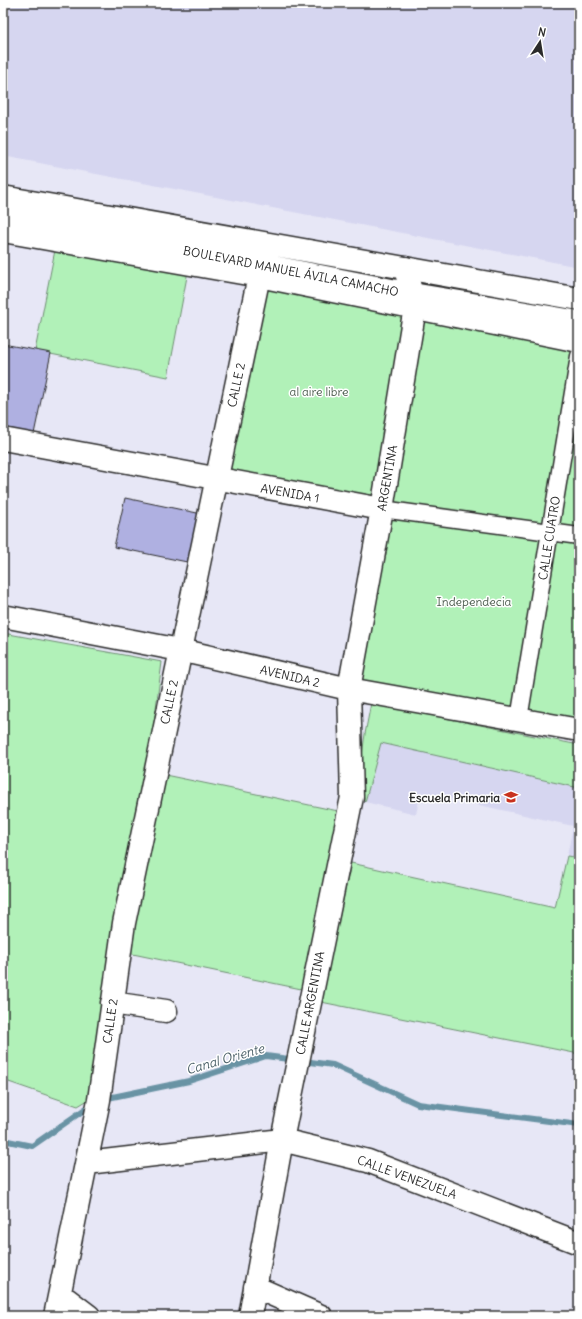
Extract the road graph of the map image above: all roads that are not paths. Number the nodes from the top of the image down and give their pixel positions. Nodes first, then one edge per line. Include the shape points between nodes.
1 (3, 197) edge
2 (3, 214) edge
3 (3, 231) edge
4 (266, 244) junction
5 (406, 268) junction
6 (260, 271) junction
7 (579, 299) edge
8 (414, 300) junction
9 (579, 322) edge
10 (579, 341) edge
11 (579, 356) edge
12 (3, 439) edge
13 (216, 480) junction
14 (382, 509) junction
15 (551, 532) junction
16 (579, 536) edge
17 (3, 616) edge
18 (180, 650) junction
19 (349, 689) junction
20 (519, 719) junction
21 (579, 730) edge
22 (112, 1003) junction
23 (166, 1011) dead end
24 (282, 1140) junction
25 (87, 1163) junction
26 (579, 1243) edge
27 (255, 1287) junction
28 (60, 1294) junction
29 (55, 1316) edge
30 (89, 1316) edge
31 (250, 1316) edge
32 (321, 1316) edge

1 - 4 street, BOULEVARD MANUEL ÁVILA CAMACHO
2 - 6 street, BOULEVARD MANUEL ÁVILA CAMACHO
3 - 6 street
4 - 5 street, BOULEVARD MANUEL ÁVILA CAMACHO
4 - 6 street, CALLE 2
5 - 7 street, BOULEVARD MANUEL ÁVILA CAMACHO
5 - 8 street, ARGENTINA
6 - 8 street, BOULEVARD MANUEL ÁVILA CAMACHO
6 - 13 street, CALLE 2
8 - 9 street, BOULEVARD MANUEL ÁVILA CAMACHO
8 - 10 street
8 - 14 street, ARGENTINA
11 - 15 street, CALLE CUATRO
12 - 13 street, AVENIDA 1
13 - 14 street, AVENIDA 1
13 - 18 street, CALLE 2
14 - 15 street, AVENIDA 1
14 - 19 street, ARGENTINA
15 - 16 street, AVENIDA 1
15 - 20 street, CALLE CUATRO
17 - 18 street, AVENIDA 2
18 - 19 street, AVENIDA 2
18 - 22 street, CALLE 2 via 124,923
19 - 20 street, AVENIDA 2
19 - 24 street, CALLE ARGENTINA via 352,797
20 - 21 street, AVENIDA 2
22 - 23 street
22 - 25 street, CALLE 2 via 99,1100
24 - 25 street, CALLE VENEZUELA
24 - 26 street, CALLE VENEZUELA via 368,1161
24 - 27 street, CALLE ARGENTINA
25 - 28 street, CALLE 2
27 - 31 street, CALLE ARGENTINA
27 - 32 street
28 - 29 street, CALLE 2
28 - 30 street

